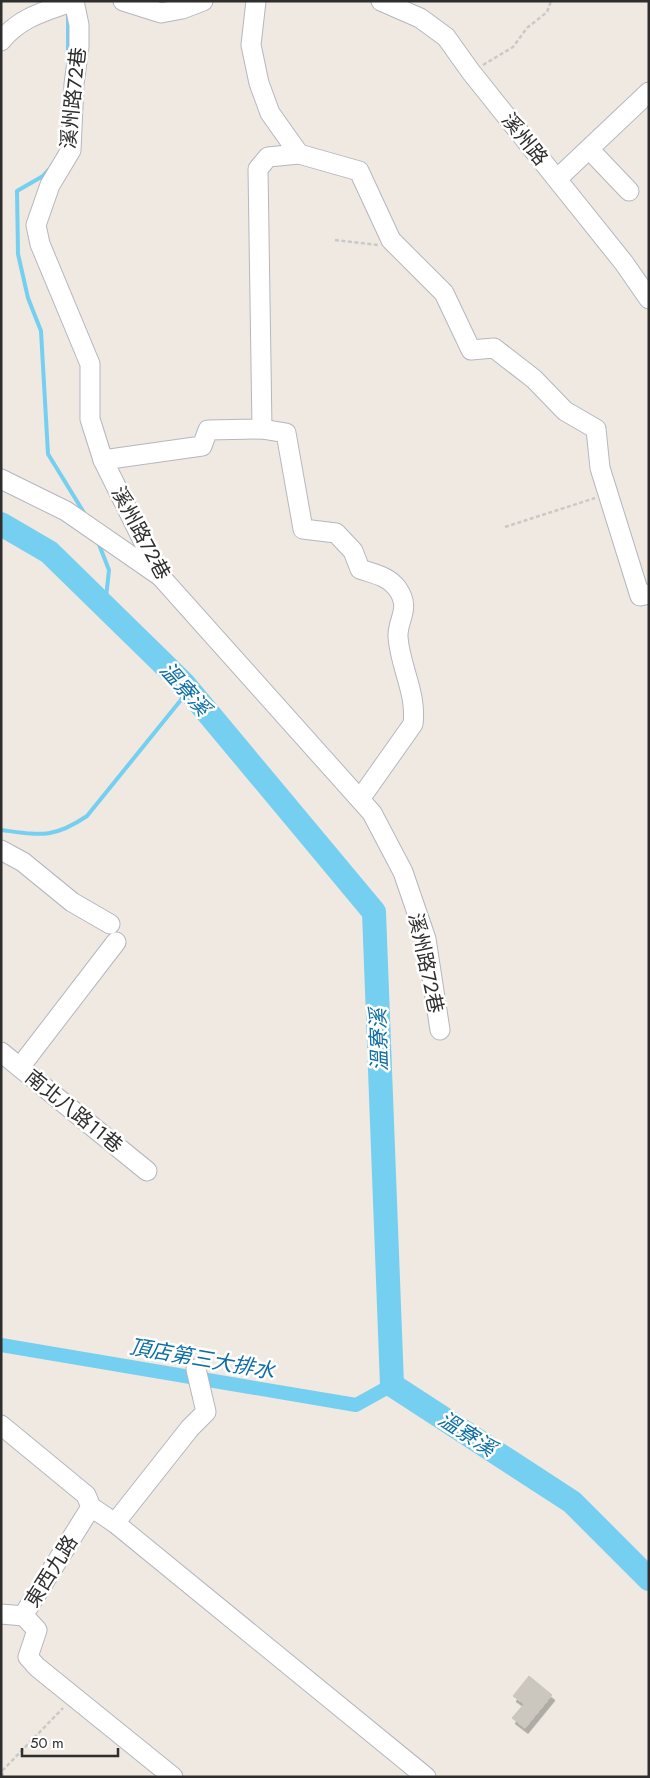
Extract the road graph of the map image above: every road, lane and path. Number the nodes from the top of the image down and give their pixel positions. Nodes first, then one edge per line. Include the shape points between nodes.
1 (74, 1) edge
2 (123, 1) edge
3 (203, 1) edge
4 (256, 1) edge
5 (381, 1) edge
6 (550, 1) edge
7 (1, 41) edge
8 (471, 72) junction
9 (649, 92) edge
10 (589, 149) junction
11 (299, 154) junction
12 (557, 179) junction
13 (629, 191) dead end
14 (335, 240) dead end
15 (391, 240) junction
16 (649, 299) edge
17 (262, 429) junction
18 (103, 460) junction
19 (1, 479) edge
20 (608, 494) junction
21 (505, 527) dead end
22 (161, 577) junction
23 (649, 594) edge
24 (360, 799) junction
25 (1, 850) edge
26 (110, 924) dead end
27 (116, 942) dead end
28 (440, 1030) dead end
29 (1, 1052) edge
30 (20, 1067) junction
31 (147, 1170) dead end
32 (196, 1369) dead end
33 (1, 1425) edge
34 (91, 1507) junction
35 (116, 1523) junction
36 (1, 1614) edge
37 (24, 1616) junction
38 (75, 1696) junction
39 (3, 1777) edge
40 (173, 1777) edge
41 (426, 1777) edge

1 - 7 street via 28,18 11,28
1 - 18 street, 溪州路72巷 via 79,47 71,150 50,185 36,225 40,244 90,364 90,419
2 - 3 street via 161,13
4 - 11 street via 251,45 260,83 270,113
5 - 8 street, 溪州路 via 420,18 446,37
6 - 8 path via 547,12 527,28 513,47
8 - 12 street, 溪州路
9 - 10 street
10 - 12 street
10 - 13 street
11 - 15 street via 359,171
11 - 17 street via 268,157 258,169
12 - 16 street, 溪州路 via 624,262
14 - 15 path via 379,245
15 - 20 street via 444,293 471,350 494,348 534,379 565,411 596,429 600,468
17 - 18 street via 208,430 202,446
17 - 24 street via 286,433 303,529 336,533 353,551 360,569 387,578 398,590 405,610 398,635 415,709 414,724
18 - 22 street, 溪州路72巷
19 - 22 street via 66,511
20 - 21 path
20 - 23 street via 640,596
22 - 24 street, 溪州路72巷
24 - 28 street, 溪州路72巷 via 372,813 403,872 426,939
25 - 26 street via 23,862 72,902
27 - 30 street
29 - 30 street, 南北八路11巷
30 - 31 street, 南北八路11巷
32 - 35 street via 206,1412
33 - 34 street via 86,1495
34 - 35 street
34 - 37 street, 東西九路
35 - 41 street
36 - 37 street
37 - 38 street, 東西九路 via 37,1630 28,1657
38 - 39 path via 2,1771
38 - 40 street, 東西九路

